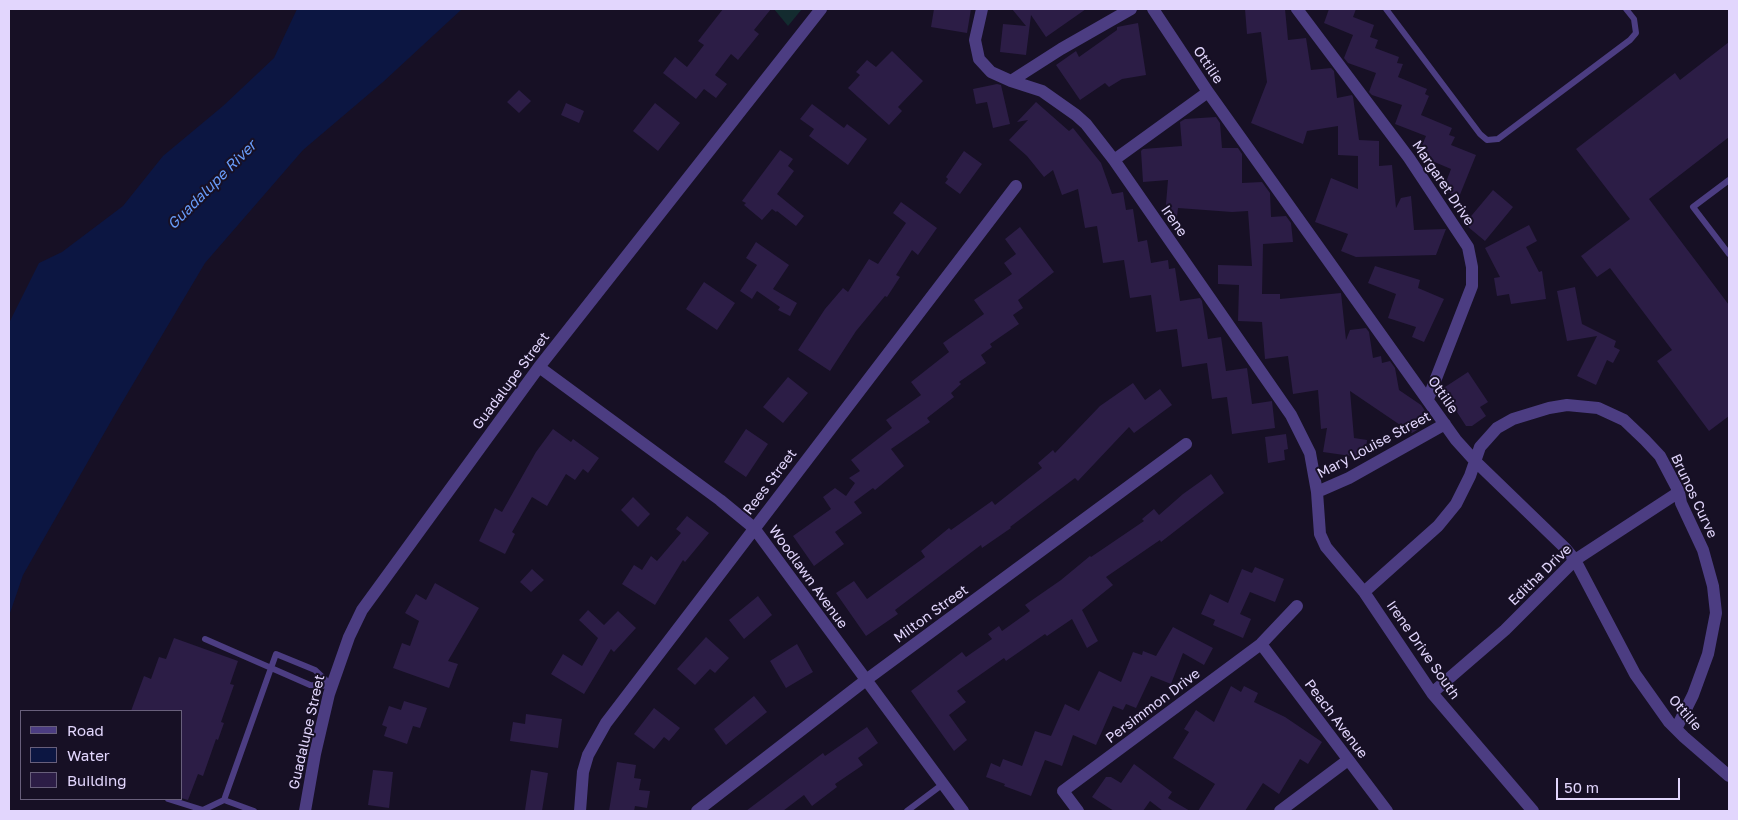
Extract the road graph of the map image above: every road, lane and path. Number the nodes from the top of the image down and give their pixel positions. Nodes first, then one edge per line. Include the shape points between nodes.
1 (820, 9) edge
2 (982, 9) edge
3 (1131, 9) edge
4 (1153, 9) edge
5 (1297, 9) edge
6 (1386, 9) edge
7 (1626, 9) edge
8 (1011, 81) junction
9 (1208, 92) junction
10 (1114, 160) junction
11 (1729, 180) edge
12 (1016, 186) dead end
13 (1729, 254) edge
14 (539, 367) junction
15 (1428, 399) junction
16 (1445, 424) junction
17 (1186, 444) dead end
18 (1475, 461) junction
19 (1317, 492) junction
20 (1679, 492) junction
21 (754, 528) junction
22 (1575, 560) junction
23 (1364, 592) junction
24 (1297, 606) dead end
25 (205, 638) dead end
26 (1261, 644) junction
27 (271, 668) junction
28 (866, 680) junction
29 (332, 686) junction
30 (1432, 693) junction
31 (1676, 729) junction
32 (1348, 760) junction
33 (1729, 776) edge
34 (943, 784) junction
35 (171, 800) edge
36 (224, 800) junction
37 (254, 811) edge
38 (305, 811) edge
39 (580, 811) edge
40 (697, 811) edge
41 (907, 811) edge
42 (963, 811) edge
43 (1078, 811) edge
44 (1280, 811) edge
45 (1387, 811) edge
46 (1533, 811) edge

1 - 14 street, Guadalupe Street
2 - 8 street, Irene via 975,40 979,59 991,72
3 - 8 street
4 - 9 street, Ottilie
5 - 15 street, Margaret Drive via 1409,158 1468,247 1472,286
6 - 7 lane via 1487,140 1498,139 1630,40 1636,33 1634,19
8 - 10 street, Irene via 1042,91 1076,115
9 - 10 street
9 - 15 street, Ottilie
10 - 19 street, Irene via 1291,415 1310,453
11 - 13 lane via 1694,207
12 - 21 street, Rees Street
14 - 21 street, Woodlawn Avenue
14 - 29 street, Guadalupe Street via 362,610
15 - 16 street, Ottilie
16 - 18 street, Ottilie
16 - 19 street, Mary Louise Street via 1349,478
17 - 28 street, Milton Street
18 - 20 street, Brunos Curve via 1480,447 1497,428 1513,419 1558,406 1598,408 1624,420 1645,440 1660,456
18 - 22 street, Ottilie
18 - 23 street, Brunos Curve via 1456,504 1438,526
19 - 23 street, Irene Drive South via 1320,534 1326,547
20 - 22 street, Editha Drive
20 - 31 street, Brunos Curve via 1703,550 1713,586 1716,613 1708,654
21 - 28 street, Woodlawn Avenue
21 - 39 street, Rees Street via 596,738 583,772
22 - 30 street, Editha Drive via 1505,630
22 - 31 street, Ottilie via 1635,674
23 - 30 street, Irene Drive South
24 - 26 street, Persimmon Drive
25 - 27 lane
26 - 32 street, Peach Avenue
26 - 43 street, Persimmon Drive via 1063,791
27 - 29 lane via 310,686
27 - 29 lane via 276,654 315,670
27 - 36 lane
28 - 34 street, Woodlawn Avenue
28 - 40 street, Milton Street
29 - 38 street, Guadalupe Street
30 - 46 street, Irene Drive South
31 - 33 street, Ottilie
32 - 44 street
32 - 45 street, Peach Avenue
34 - 41 lane
34 - 42 street, Woodlawn Avenue
35 - 36 lane via 203,810
36 - 37 lane

